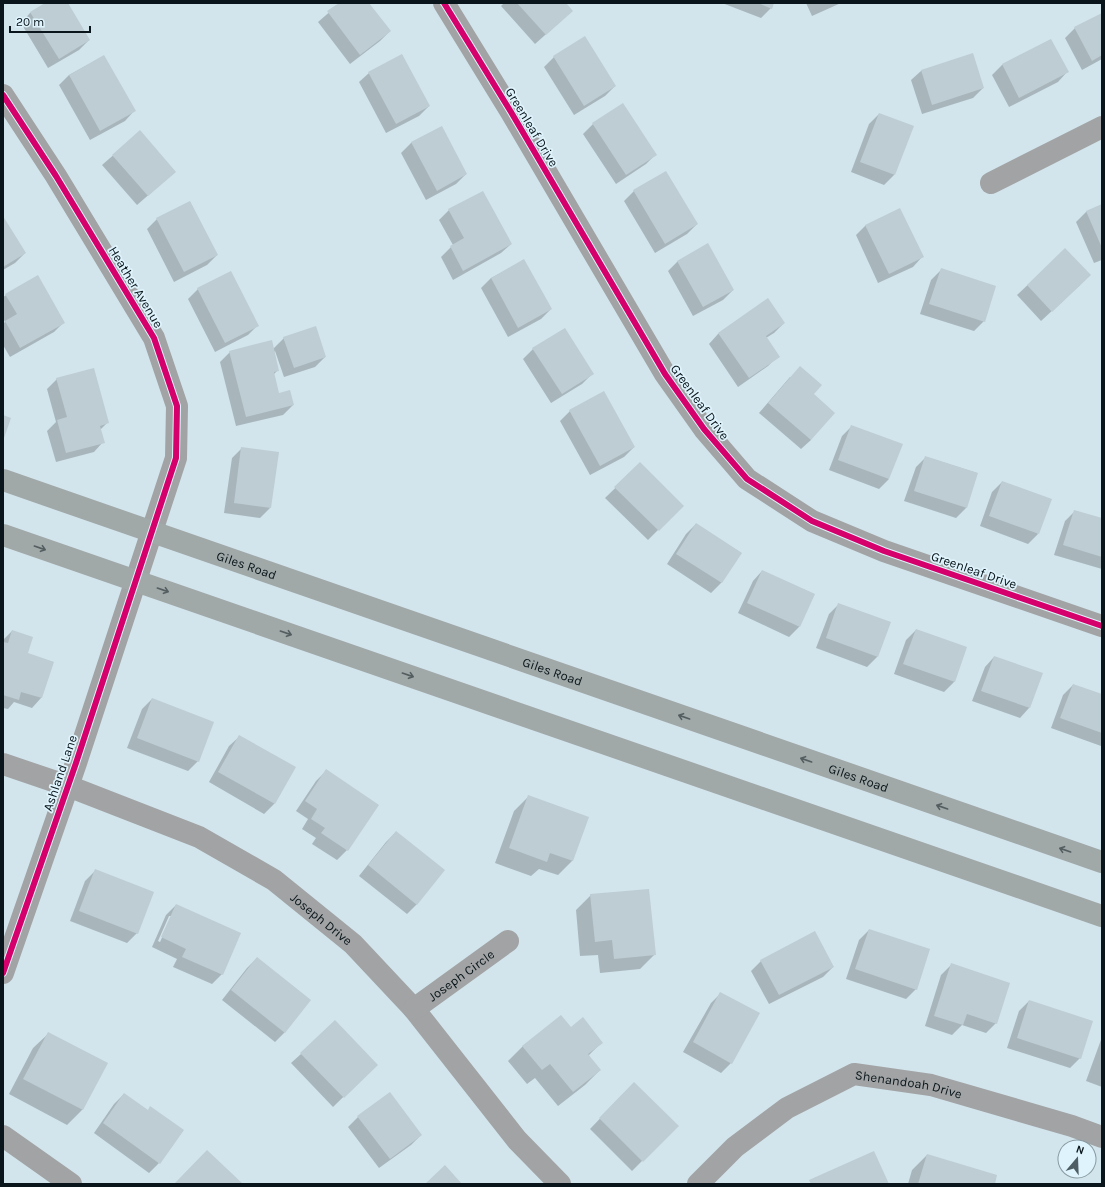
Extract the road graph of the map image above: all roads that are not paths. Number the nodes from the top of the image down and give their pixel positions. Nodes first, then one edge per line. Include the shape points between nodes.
1 (444, 3) edge
2 (3, 95) edge
3 (1102, 127) edge
4 (991, 183) dead end
5 (3, 480) edge
6 (152, 532) junction
7 (3, 535) edge
8 (136, 581) junction
9 (1102, 626) edge
10 (3, 764) edge
11 (68, 786) junction
12 (1102, 862) edge
13 (1102, 916) edge
14 (508, 941) dead end
15 (3, 972) edge
16 (414, 1009) junction
17 (3, 1136) edge
18 (1102, 1137) edge
19 (71, 1184) edge
20 (560, 1184) edge
21 (698, 1184) edge

1 - 9 street, Greenleaf Drive via 665,374 704,429 747,479 812,521 884,551
2 - 6 street, Heather Avenue via 56,176 154,338 177,406 176,458
3 - 4 street
5 - 6 main road, Giles Road
6 - 8 street, Heather Avenue
12 -> 6 main road, Giles Road
7 -> 8 main road
8 - 11 street, Ashland Lane
8 -> 13 main road
10 - 11 street, Joseph Drive
11 - 15 street, Ashland Lane
11 - 16 street, Joseph Drive via 199,837 274,880 353,944
14 - 16 street, Joseph Circle
16 - 20 street, Joseph Drive via 517,1140
17 - 19 street
18 - 21 street, Shenandoah Drive via 931,1086 854,1074 787,1108 735,1147

